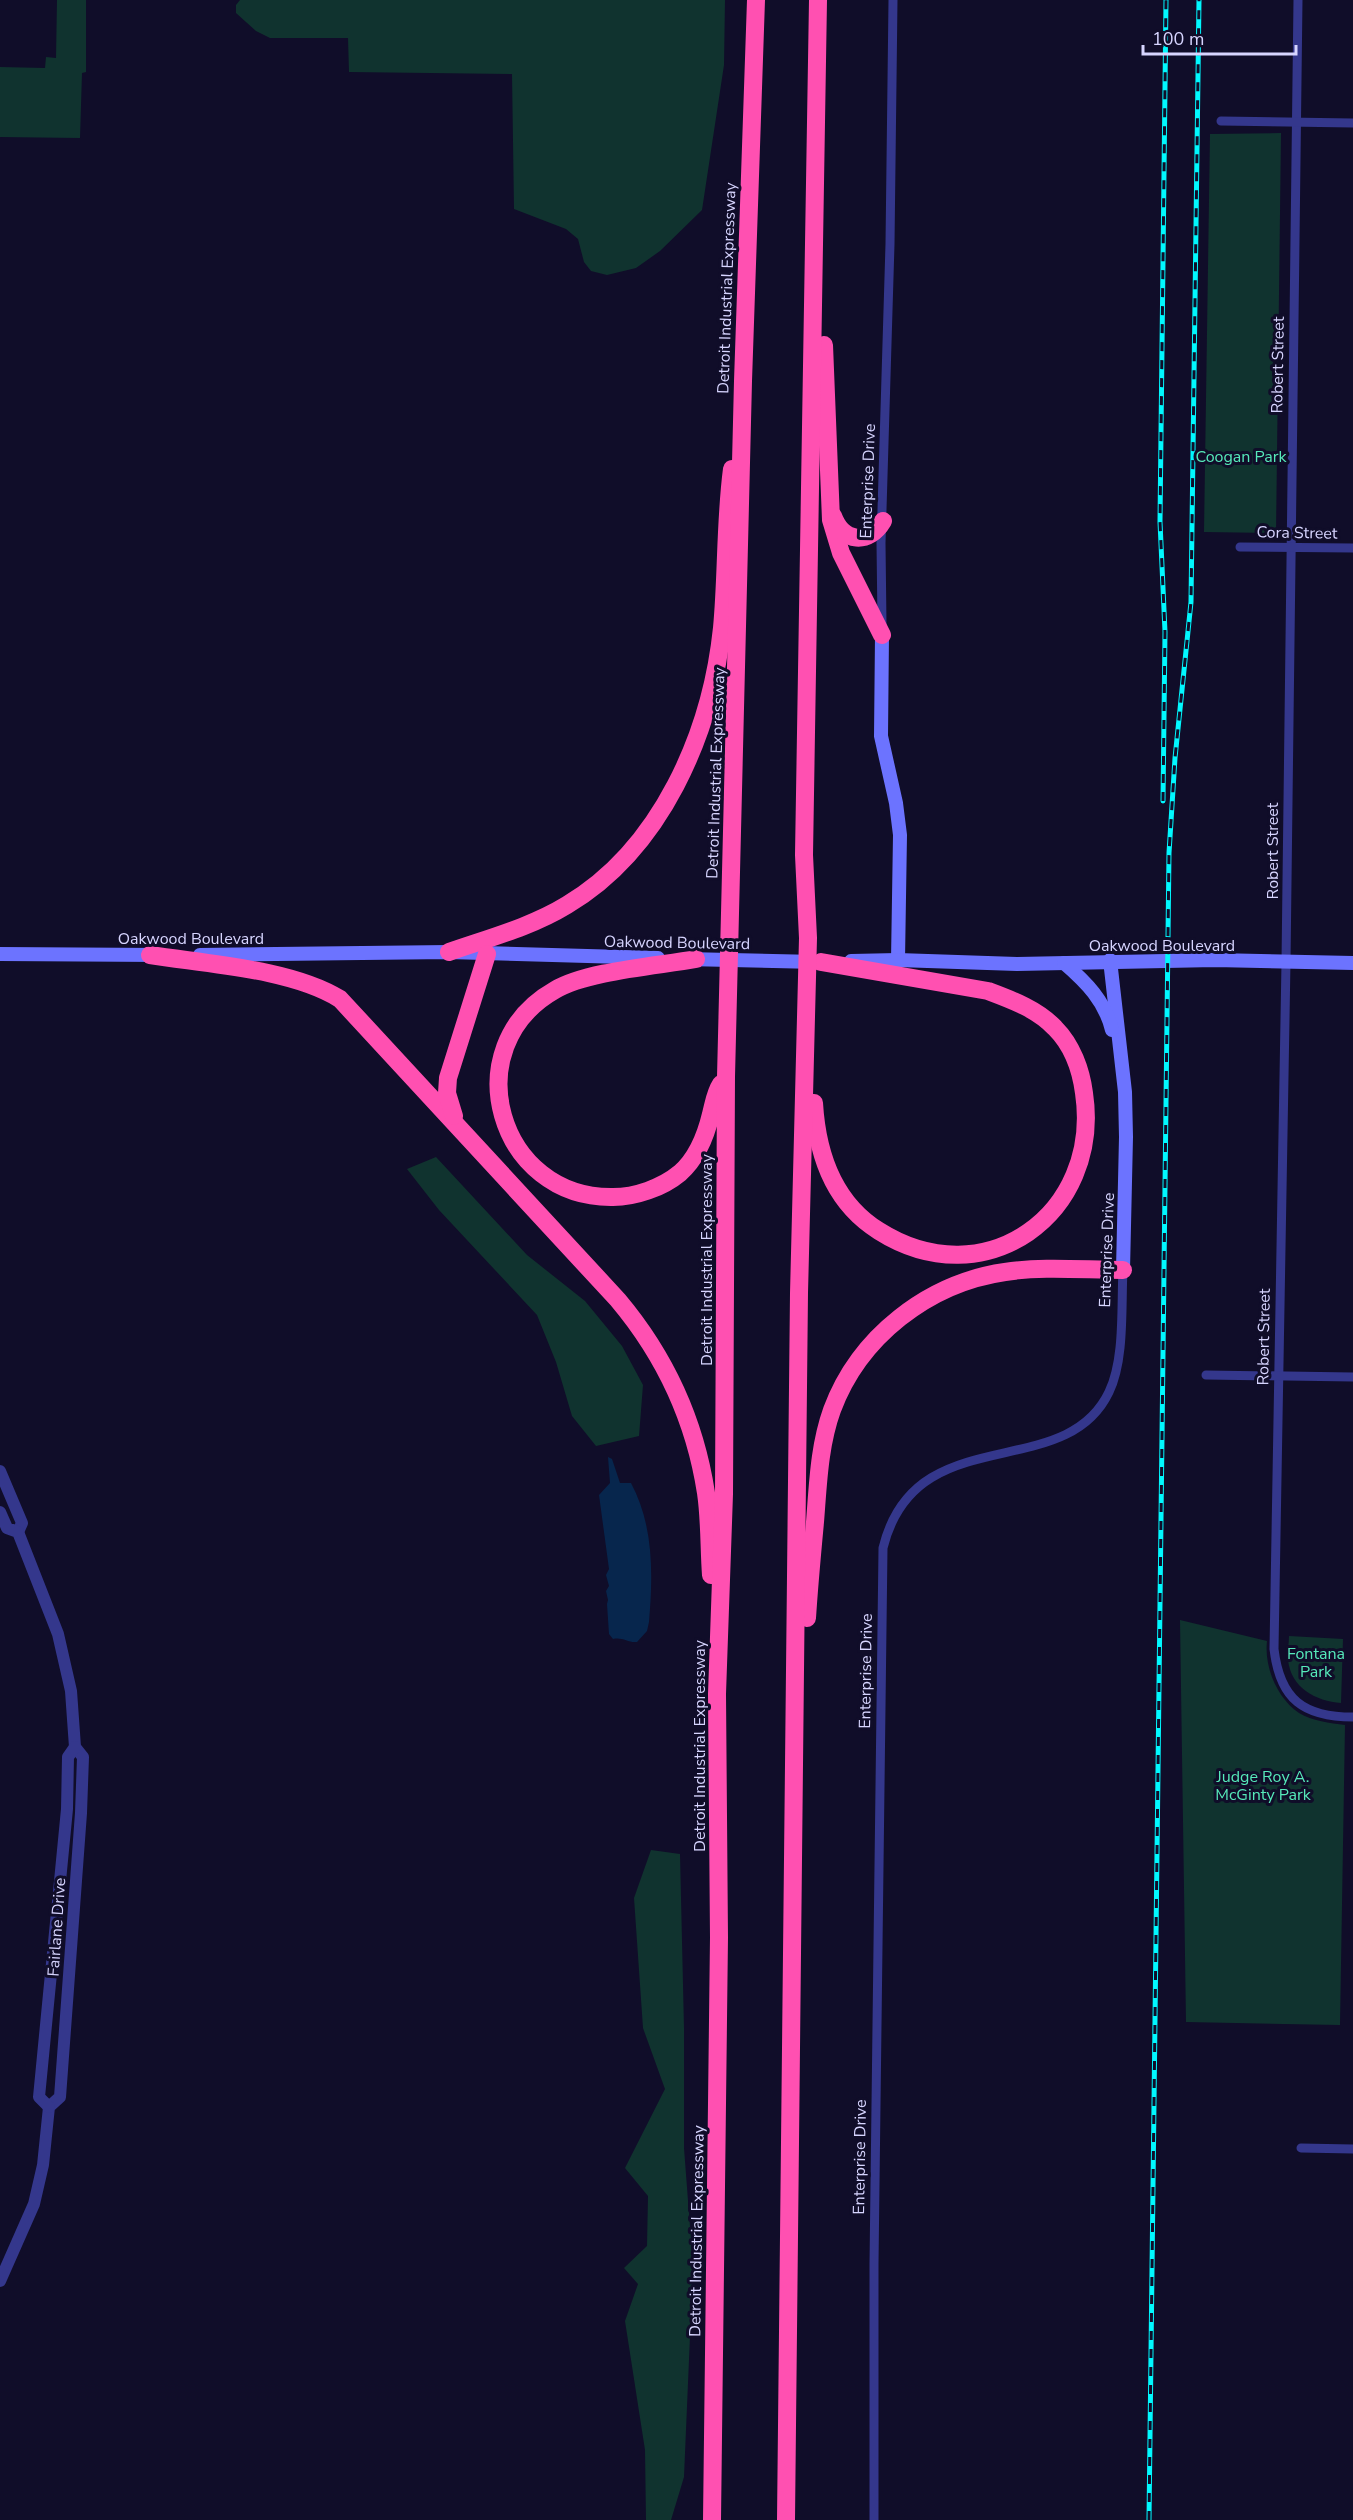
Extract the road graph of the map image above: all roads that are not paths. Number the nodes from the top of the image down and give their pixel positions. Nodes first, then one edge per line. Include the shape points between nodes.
1 (756, 0) edge
2 (818, 0) edge
3 (893, 0) edge
4 (1298, 0) edge
5 (818, 49) junction
6 (1221, 121) dead end
7 (1296, 122) junction
8 (1353, 123) edge
9 (743, 381) junction
10 (829, 506) junction
11 (883, 520) junction
12 (1240, 547) dead end
13 (1290, 547) junction
14 (1353, 548) edge
15 (882, 635) junction
16 (449, 952) junction
17 (0, 954) edge
18 (487, 954) junction
19 (150, 955) junction
20 (696, 959) junction
21 (898, 960) junction
22 (1110, 960) junction
23 (822, 962) junction
24 (1286, 962) junction
25 (1064, 963) junction
26 (1353, 963) edge
27 (805, 1030) junction
28 (1121, 1064) junction
29 (726, 1077) junction
30 (457, 1123) junction
31 (1123, 1270) junction
32 (1206, 1375) dead end
33 (1278, 1376) junction
34 (1353, 1377) edge
35 (0, 1471) edge
36 (0, 1512) edge
37 (18, 1532) junction
38 (717, 1694) junction
39 (1353, 1718) edge
40 (75, 1747) junction
41 (795, 1760) junction
42 (49, 2107) junction
43 (1301, 2148) dead end
44 (1353, 2149) edge
45 (0, 2282) edge
46 (712, 2520) edge
47 (786, 2520) edge
48 (874, 2520) edge

1 - 9 highway, Detroit Industrial Expressway
2 - 5 highway
3 - 11 street, Enterprise Drive
4 - 7 street, Robert Street
5 - 10 highway
5 - 27 highway via 804,855 808,938
6 - 7 street
7 - 8 street
7 - 13 street, Robert Street
9 - 16 highway via 729,492 722,630 700,726 668,798 630,854 582,896 537,921
9 - 29 highway, Detroit Industrial Expressway
10 - 11 highway via 839,528 855,538 870,536
10 - 15 highway via 841,553
11 - 15 street, Enterprise Drive
12 - 13 street, Cora Street
13 - 14 street, Cora Street
13 - 24 street, Robert Street
15 - 21 main road, Enterprise Drive via 881,736 900,835
16 - 18 main road, Oakwood Boulevard
16 - 19 main road, Oakwood Boulevard
17 - 19 main road, Oakwood Boulevard
18 - 20 main road, Oakwood Boulevard
18 - 30 highway via 448,1078 447,1093
19 - 30 highway via 285,977 328,992 350,1007
20 - 23 main road, Oakwood Boulevard
20 - 29 highway via 583,978 555,989 534,1004 515,1027 503,1054 498,1083 502,1116 517,1149 546,1179 590,1196 630,1196 658,1186 689,1163 708,1128 717,1090
21 - 23 main road, Oakwood Boulevard
21 - 25 main road, Oakwood Boulevard
22 - 24 main road, Oakwood Boulevard
22 - 25 main road, Oakwood Boulevard
22 - 28 main road, Enterprise Drive
23 - 27 highway via 988,991 1014,1000 1056,1028 1082,1075 1086,1103 1087,1134 1080,1165 1067,1192 1045,1221 1020,1239 990,1252 948,1254 897,1242 847,1204 831,1178 816,1131
24 - 26 main road, Oakwood Boulevard
24 - 33 street, Robert Street
25 - 28 main road via 1100,1001 1110,1020
27 - 41 highway
28 - 31 main road, Enterprise Drive via 1126,1137
29 - 38 highway, Detroit Industrial Expressway via 724,1494
30 - 38 highway via 625,1308 644,1332 674,1386 694,1437 707,1496
31 - 41 highway via 1029,1269 959,1284 905,1313 882,1333 856,1365 832,1410 819,1463 804,1702
31 - 48 street, Enterprise Drive via 1116,1372 1096,1412 1080,1427 1061,1435 954,1465 928,1478 899,1509 883,1548
32 - 33 street
33 - 34 street
33 - 39 street, Robert Street via 1274,1649 1280,1679 1292,1698 1306,1709 1319,1715
35 - 37 street, Fairlane Drive via 22,1523
36 - 37 street, Fairlane Drive via 7,1528
37 - 40 street, Fairlane Drive via 58,1634 71,1691
38 - 46 highway, Detroit Industrial Expressway via 719,1937
40 - 42 street, Fairlane Drive via 68,1757 67,1809 39,2097
40 - 42 street, Fairlane Drive via 83,1757 78,1848 60,2097
41 - 47 highway
42 - 45 street, Fairlane Drive via 34,2204
43 - 44 street

